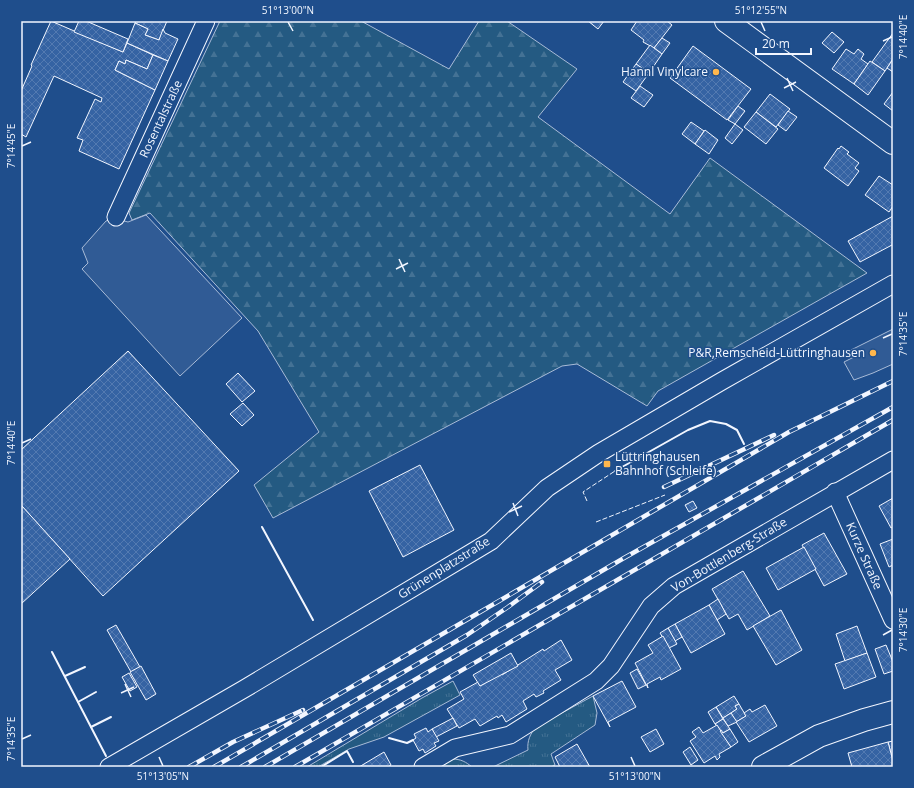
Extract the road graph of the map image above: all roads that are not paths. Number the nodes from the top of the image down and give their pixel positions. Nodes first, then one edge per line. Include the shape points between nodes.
1 (206, 21) edge
2 (726, 21) edge
3 (893, 143) edge
4 (116, 217) dead end
5 (893, 284) edge
6 (893, 460) edge
7 (835, 492) junction
8 (893, 620) edge
9 (893, 712) edge
10 (109, 767) edge
11 (423, 767) edge
12 (763, 767) edge

1 - 4 street, Rosentalstraße
2 - 3 main road
5 - 10 street, Grünenplatzstraße via 599,453 547,488 491,540
6 - 7 street, Von-Bottlenberg-Straße
7 - 8 street, Kurze Straße
7 - 11 street, Von-Bottlenberg-Straße via 674,586 651,606 611,666 596,681 510,735 455,748
9 - 12 main road via 819,736

